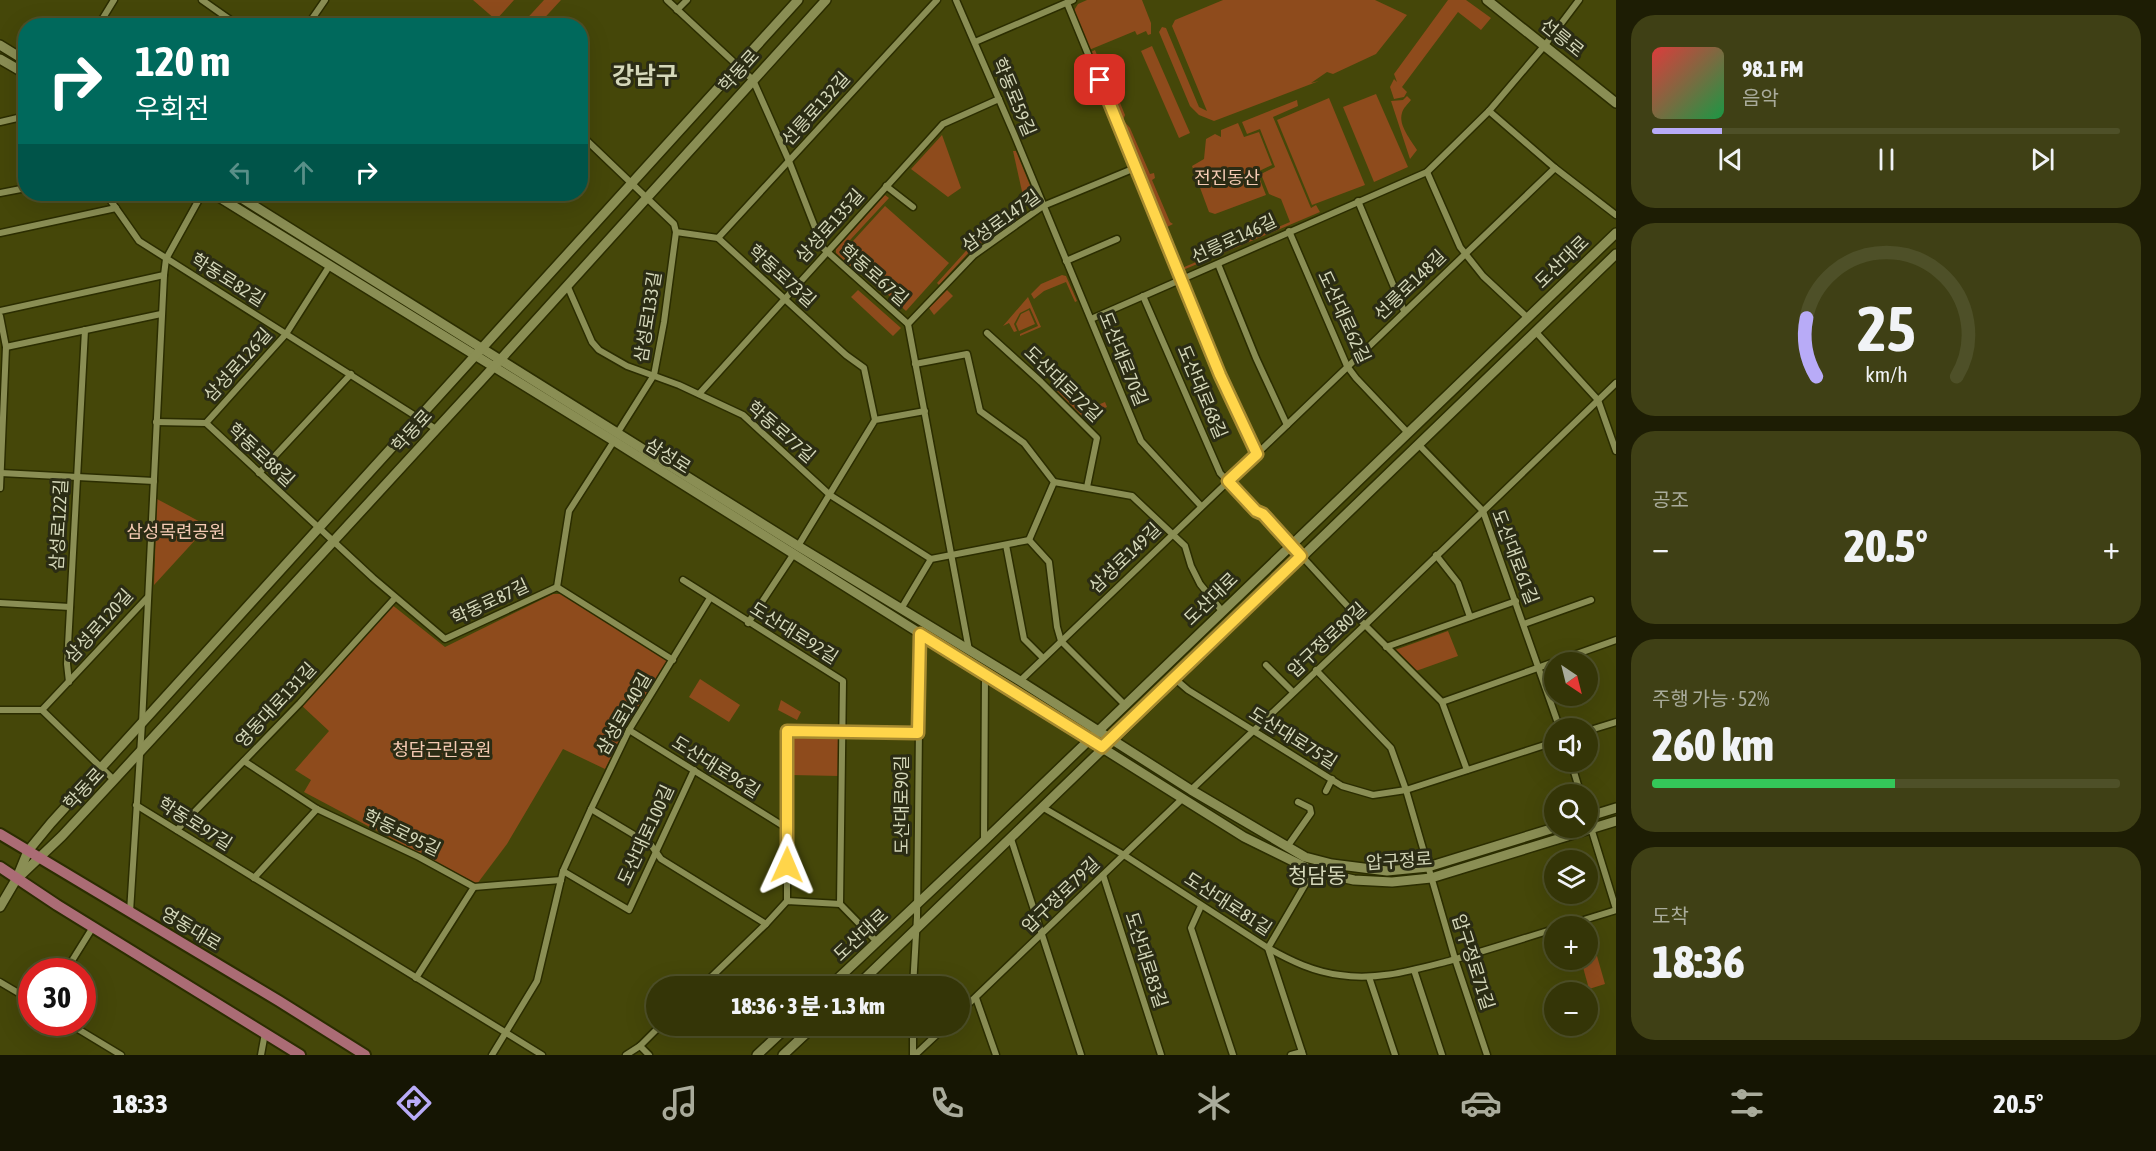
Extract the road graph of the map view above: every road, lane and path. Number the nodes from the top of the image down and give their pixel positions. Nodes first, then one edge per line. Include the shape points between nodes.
1 (114, 0) edge
2 (202, 0) edge
3 (325, 0) edge
4 (667, 0) edge
5 (687, 0) edge
6 (798, 0) edge
7 (826, 0) edge
8 (937, 0) edge
9 (956, 0) edge
10 (1487, 0) edge
11 (1579, 0) edge
12 (1070, 1) edge
13 (678, 10) junction
14 (103, 18) edge
15 (228, 18) edge
16 (313, 18) edge
17 (975, 42) junction
18 (0, 45) edge
19 (1545, 45) junction
20 (18, 56) edge
21 (0, 59) edge
22 (739, 66) junction
23 (18, 69) edge
24 (753, 80) junction
25 (999, 99) junction
26 (1616, 103) edge
27 (1489, 111) junction
28 (18, 118) edge
29 (0, 122) edge
30 (588, 141) edge
31 (789, 161) junction
32 (1135, 168) junction
33 (1555, 168) junction
34 (1427, 172) junction
35 (635, 185) junction
36 (886, 186) junction
37 (18, 190) edge
38 (0, 193) edge
39 (1040, 196) junction
40 (648, 197) junction
41 (1021, 200) dead end
42 (111, 201) edge
43 (198, 201) edge
44 (225, 201) edge
45 (246, 201) edge
46 (1358, 201) junction
47 (1043, 206) junction
48 (913, 207) dead end
49 (116, 208) junction
50 (1616, 215) edge
51 (1289, 231) junction
52 (676, 232) junction
53 (0, 233) edge
54 (1616, 233) edge
55 (718, 238) junction
56 (1117, 239) dead end
57 (826, 252) junction
58 (1465, 253) junction
59 (1616, 254) edge
60 (166, 259) junction
61 (1066, 261) junction
62 (1218, 264) junction
63 (330, 265) junction
64 (164, 275) junction
65 (1180, 280) junction
66 (567, 285) junction
67 (1143, 296) junction
68 (785, 299) junction
69 (0, 311) edge
70 (1404, 311) junction
71 (161, 314) junction
72 (0, 316) edge
73 (1528, 318) junction
74 (1091, 319) junction
75 (908, 324) junction
76 (85, 330) junction
77 (1536, 331) junction
78 (987, 333) dead end
79 (285, 334) junction
80 (6, 347) junction
81 (483, 348) junction
82 (476, 356) junction
83 (497, 364) junction
84 (915, 364) junction
85 (1347, 366) junction
86 (351, 374) junction
87 (654, 375) junction
88 (1616, 383) edge
89 (699, 394) junction
90 (1598, 400) junction
91 (925, 411) junction
92 (418, 418) junction
93 (875, 420) junction
94 (156, 422) junction
95 (206, 423) junction
96 (1287, 425) junction
97 (436, 429) junction
98 (1408, 433) junction
99 (1613, 434) edge
100 (616, 437) junction
101 (1418, 444) junction
102 (1616, 451) edge
103 (1257, 454) junction
104 (1, 473) edge
105 (259, 473) junction
106 (76, 477) junction
107 (154, 481) junction
108 (1228, 481) junction
109 (1054, 482) junction
110 (1087, 487) junction
111 (0, 488) edge
112 (830, 495) junction
113 (1201, 506) junction
114 (1483, 511) junction
115 (319, 528) junction
116 (1171, 534) junction
117 (1029, 540) junction
118 (333, 542) junction
119 (1006, 545) junction
120 (1291, 545) junction
121 (795, 550) junction
122 (952, 555) junction
123 (1436, 555) junction
124 (1301, 556) junction
125 (932, 559) junction
126 (683, 580) dead end
127 (557, 587) junction
128 (147, 598) junction
129 (394, 598) junction
130 (710, 598) junction
131 (1592, 600) dead end
132 (1516, 601) junction
133 (0, 603) edge
134 (70, 608) junction
135 (901, 609) junction
136 (1222, 611) junction
137 (1470, 617) junction
138 (748, 623) junction
139 (1524, 624) junction
140 (1365, 625) junction
141 (920, 634) junction
142 (1616, 640) edge
143 (1061, 641) junction
144 (1386, 647) junction
145 (969, 650) junction
146 (1043, 658) junction
147 (673, 660) junction
148 (1266, 665) dead end
149 (1538, 667) junction
150 (1317, 670) junction
151 (985, 675) junction
152 (1174, 678) junction
153 (1020, 681) junction
154 (69, 682) junction
155 (1293, 692) junction
156 (1442, 702) junction
157 (1125, 705) junction
158 (0, 710) edge
159 (42, 710) junction
160 (1556, 718) edge
161 (1616, 722) edge
162 (142, 723) junction
163 (1598, 728) edge
164 (629, 730) junction
165 (1098, 730) junction
166 (787, 731) joint
167 (1253, 731) junction
168 (842, 732) junction
169 (918, 733) junction
170 (1090, 739) junction
171 (1111, 740) junction
172 (1544, 745) edge
173 (1102, 747) junction
174 (140, 752) junction
175 (244, 760) junction
176 (101, 767) junction
177 (694, 770) junction
178 (1467, 770) junction
179 (1332, 779) junction
180 (114, 780) junction
181 (1191, 790) junction
182 (1406, 790) junction
183 (1326, 791) dead end
184 (1182, 799) junction
185 (1298, 802) dead end
186 (136, 805) junction
187 (1042, 807) junction
188 (1616, 808) edge
189 (317, 809) junction
190 (591, 809) junction
191 (1598, 813) edge
192 (1616, 821) edge
193 (1598, 826) edge
194 (788, 829) junction
195 (177, 831) junction
196 (1544, 831) edge
197 (0, 834) edge
198 (1559, 838) edge
199 (1594, 838) edge
200 (1011, 839) junction
201 (984, 841) junction
202 (1287, 847) junction
203 (656, 850) junction
204 (28, 851) junction
205 (1124, 855) junction
206 (40, 857) junction
207 (0, 867) edge
208 (1428, 867) junction
209 (563, 871) junction
210 (1313, 872) junction
211 (1103, 875) junction
212 (254, 878) junction
213 (1431, 878) junction
214 (17, 879) junction
215 (561, 880) junction
216 (474, 887) junction
217 (787, 901) junction
218 (840, 904) junction
219 (916, 904) junction
220 (1202, 906) junction
221 (0, 907) edge
222 (1616, 909) edge
223 (130, 912) junction
224 (1595, 916) edge
225 (766, 924) junction
226 (93, 927) junction
227 (917, 930) junction
228 (1544, 932) edge
229 (1041, 933) junction
230 (877, 942) junction
231 (1268, 948) junction
232 (74, 958) edge
233 (1455, 959) junction
234 (1414, 970) junction
235 (712, 976) edge
236 (841, 976) edge
237 (868, 976) edge
238 (914, 976) edge
239 (1369, 977) junction
240 (416, 978) junction
241 (0, 982) edge
242 (18, 993) edge
243 (976, 998) junction
244 (970, 1003) edge
245 (265, 1033) junction
246 (505, 1033) junction
247 (90, 1036) edge
248 (650, 1036) edge
249 (777, 1036) edge
250 (803, 1036) edge
251 (913, 1036) edge
252 (935, 1036) edge
253 (640, 1046) junction
254 (1302, 1053) edge
255 (121, 1055) edge
256 (261, 1055) edge
257 (300, 1055) edge
258 (365, 1055) edge
259 (492, 1055) edge
260 (542, 1055) edge
261 (626, 1055) edge
262 (649, 1055) edge
263 (757, 1055) edge
264 (783, 1055) edge
265 (914, 1055) edge
266 (996, 1055) edge
267 (1082, 1055) edge
268 (1161, 1055) edge
269 (1233, 1055) edge
270 (1291, 1055) edge
271 (1395, 1055) edge
272 (1442, 1055) edge
273 (1487, 1055) edge

1 - 14 street
2 - 15 street
3 - 16 street
4 - 13 street
5 - 13 street
6 - 22 main road, 학동로
7 - 24 main road, 학동로
8 - 31 street, 선릉로132길
9 - 17 street, 학동로59길
10 - 19 main road, 선릉로
11 - 19 street, 선릉로146길
12 - 17 street
12 - 32 street
13 - 22 street
17 - 25 street, 학동로59길
18 - 20 main road
19 - 26 main road, 선릉로
19 - 27 street, 선릉로146길
21 - 23 main road
22 - 24 street
22 - 35 main road, 학동로
24 - 31 street, 학동로67길
24 - 40 main road, 학동로
25 - 36 street, 삼성로135길 via 943,124
25 - 39 street, 학동로59길
27 - 33 street
27 - 34 street, 선릉로146길
28 - 29 street
30 - 35 street
31 - 55 street, 선릉로132길
31 - 57 street, 학동로67길
32 - 47 street, 삼성로147길
32 - 65 street
33 - 50 street
33 - 58 street, 선릉로148길
34 - 46 street, 선릉로146길
34 - 58 street
35 - 40 street
35 - 81 main road, 학동로
36 - 48 street
36 - 57 street, 삼성로135길
37 - 38 street
39 - 41 street
39 - 47 street, 학동로59길
40 - 52 street via 674,224
40 - 66 main road, 학동로
42 - 49 street, 학동로82길
43 - 60 street, 삼성로120길
44 - 63 main road, 삼성로
45 - 81 main road, 삼성로
46 - 51 street, 선릉로146길
46 - 70 street
47 - 61 street, 도산대로70길
47 - 75 street, 삼성로147길 via 974,255
49 - 53 street
49 - 60 street, 학동로82길 via 139,241
51 - 62 street, 선릉로146길
51 - 85 street, 도산대로62길
52 - 55 street
52 - 87 street, 삼성로133길
54 - 73 main road, 도산대로
55 - 68 street, 학동로73길
56 - 61 street
57 - 68 street, 삼성로135길
57 - 75 street, 학동로67길
58 - 70 street, 선릉로148길
58 - 73 street via 1487,281
59 - 77 main road, 도산대로
60 - 64 street, 삼성로120길
60 - 79 street, 학동로82길
61 - 74 street, 도산대로70길
62 - 65 street, 선릉로146길
62 - 96 street
63 - 79 street, 삼성로126길
63 - 82 main road, 삼성로
64 - 69 street
64 - 71 street, 삼성로120길
65 - 67 street, 선릉로146길
65 - 103 street
66 - 83 main road, 학동로
66 - 87 street, 학동로77길 via 599,350
67 - 74 street, 선릉로146길
67 - 108 street, 도산대로68길 via 1220,473
68 - 89 street, 삼성로135길
68 - 93 street, 학동로73길 via 864,368
70 - 85 street, 선릉로148길
71 - 76 street
71 - 94 street, 삼성로120길
72 - 80 street
73 - 98 main road, 도산대로
74 - 113 street, 도산대로70길 via 1141,441
75 - 84 street
76 - 80 street
76 - 106 street, 삼성로122길
77 - 90 street
77 - 101 main road, 도산대로
78 - 110 street, 도산대로72길 via 1096,438
79 - 86 street, 학동로82길
79 - 95 street, 삼성로126길
80 - 104 street
81 - 82 main road, 학동로
81 - 83 main road, 삼성로
82 - 83 main road, 삼성로
82 - 92 main road, 학동로
83 - 97 main road, 학동로
83 - 100 main road, 삼성로
84 - 91 street
84 - 109 street via 967,354 980,411 1024,442
85 - 96 street, 선릉로148길
85 - 98 street, 도산대로62길
86 - 92 street, 학동로82길
86 - 105 street
87 - 89 street, 학동로77길
87 - 100 street, 삼성로133길
88 - 90 street, 압구정로80길
89 - 112 street, 학동로77길 via 743,415
90 - 99 street
90 - 114 street, 압구정로80길
91 - 93 street
91 - 122 street
92 - 97 street, 학동로82길
92 - 115 main road, 학동로
93 - 112 street
94 - 95 street, 학동로88길
94 - 107 street, 삼성로120길
95 - 105 street, 학동로88길
96 - 103 street, 선릉로148길
97 - 118 main road, 학동로
98 - 120 main road, 도산대로
99 - 102 street
100 - 121 main road, 삼성로
100 - 127 street, 삼성로133길 via 569,511
101 - 114 street, 도산대로61길
101 - 124 main road, 도산대로
103 - 108 street, 선릉로148길
104 - 106 street
104 - 111 street
105 - 115 street, 학동로88길
106 - 107 street
106 - 134 street, 삼성로122길
107 - 128 street, 삼성로120길
108 - 113 street, 삼성로149길
108 - 120 street, 도산대로68길
109 - 110 street
109 - 117 street
110 - 116 street via 1132,496
112 - 121 street
112 - 125 street, 학동로77길
113 - 116 street, 삼성로149길
114 - 123 street, 압구정로80길
114 - 132 street, 도산대로61길
115 - 118 street, 학동로88길
115 - 162 main road, 학동로
116 - 136 street via 1185,546 1200,584
116 - 143 street, 삼성로149길
117 - 119 street
117 - 143 street via 1049,562
118 - 129 street, 학동로87길
118 - 174 main road, 학동로
119 - 122 street
119 - 146 street via 1024,639
120 - 124 street, 도산대로68길
120 - 136 main road, 도산대로
121 - 135 main road, 삼성로
121 - 138 street
121 - 141 main road, 삼성로
122 - 125 street
122 - 145 street
123 - 137 street via 1458,584
123 - 140 street, 압구정로80길
124 - 140 street, 도산대로68길
124 - 152 main road, 도산대로
125 - 135 street
126 - 130 street
127 - 129 street, 학동로87길 via 445,639
127 - 147 street, 학동로87길
128 - 154 street, 삼성로120길
128 - 162 street, 학동로97길
129 - 175 street, 영동대로131길
130 - 138 street, 도산대로92길
130 - 147 street, 삼성로140길
131 - 139 street
132 - 137 street
132 - 139 street, 도산대로61길
133 - 134 street
134 - 154 street, 삼성로122길 via 66,664
135 - 145 main road, 삼성로
136 - 157 main road, 도산대로
137 - 144 street
138 - 168 street, 도산대로92길 via 843,681
139 - 149 street, 도산대로61길
140 - 144 street, 도산대로68길
140 - 150 street, 압구정로80길
141 - 151 main road, 삼성로
141 - 169 street
142 - 149 street
143 - 146 street, 삼성로149길
143 - 157 street
144 - 156 street, 도산대로68길
145 - 153 main road, 삼성로
146 - 153 street, 삼성로149길
147 - 164 street, 삼성로140길
148 - 155 street
149 - 156 street
149 - 160 street, 도산대로61길
150 - 155 street, 압구정로80길
150 - 182 street, 압구정로71길 via 1390,748
151 - 170 main road, 삼성로
151 - 201 street
152 - 167 street, 도산대로75길
152 - 171 main road, 도산대로
153 - 165 main road, 삼성로
154 - 159 street
155 - 167 street, 압구정로80길
156 - 178 street
157 - 165 main road, 도산대로
158 - 159 street
159 - 176 street
161 - 163 street
162 - 174 street, 학동로97길
162 - 176 main road, 학동로
164 - 177 street, 도산대로96길
164 - 190 street, 삼성로140길
165 - 170 main road, 도산대로
165 - 171 main road, 압구정로
166 - 168 street, 도산대로90길
166 - 194 street, 도산대로96길
167 - 179 street, 도산대로75길
167 - 181 street, 압구정로80길
168 - 169 street, 도산대로90길
168 - 218 street, 도산대로92길
169 - 219 street, 도산대로90길
170 - 173 main road, 삼성로
170 - 201 main road, 도산대로
171 - 173 main road, 도산대로
171 - 181 main road, 압구정로
172 - 178 street, 도산대로75길
173 - 184 main road, 압구정로
173 - 187 main road, 도산대로
174 - 180 main road, 학동로
174 - 186 street, 학동로97길
175 - 189 street, 학동로95길
175 - 195 street, 영동대로131길
176 - 180 street
176 - 204 main road, 학동로
177 - 194 street, 도산대로96길
177 - 203 street, 도산대로100길
178 - 182 street, 도산대로75길
179 - 182 street, 도산대로75길 via 1373,795
179 - 183 street
180 - 206 main road, 학동로
181 - 202 main road, 압구정로
182 - 208 street, 압구정로71길
184 - 205 street, 압구정로79길
184 - 210 main road, 압구정로 via 1244,837
185 - 202 street via 1310,808 1311,813
186 - 195 street, 학동로97길
186 - 223 street
187 - 200 main road, 도산대로
187 - 205 street, 도산대로81길
188 - 191 main road
189 - 212 street
189 - 216 street, 학동로95길
190 - 203 street
190 - 209 street, 삼성로140길
192 - 193 main road, 압구정로
194 - 217 street, 도산대로96길
195 - 212 street, 학동로97길
196 - 208 main road, 압구정로
197 - 204 main road, 영동대로
198 - 213 main road, 압구정로
199 - 222 street
200 - 227 main road, 도산대로
200 - 229 street
201 - 219 main road, 도산대로
202 - 208 main road, 압구정로 via 1305,857 1359,868 1387,871
203 - 209 street, 도산대로100길 via 628,910
203 - 225 street via 661,859
204 - 206 main road, 영동대로
204 - 214 main road, 학동로
205 - 211 street, 압구정로79길
205 - 220 street, 도산대로81길
206 - 214 main road, 학동로
206 - 223 main road, 영동대로
207 - 214 main road
208 - 213 street, 압구정로71길
209 - 215 street, 삼성로140길
210 - 213 main road, 압구정로 via 1392,882
210 - 231 street
211 - 229 street, 압구정로79길
211 - 268 street, 도산대로83길
212 - 240 street, 학동로97길
213 - 233 street, 압구정로71길
214 - 221 main road, 학동로
214 - 226 main road
215 - 216 street
215 - 246 street, 삼성로140길 via 537,981
216 - 240 street
217 - 218 street
217 - 225 street
218 - 230 street
219 - 227 street, 도산대로90길
219 - 230 main road, 도산대로
220 - 231 street, 도산대로81길
220 - 269 street via 1191,928
222 - 224 street
223 - 258 main road, 영동대로
225 - 235 street
226 - 232 street
226 - 245 main road
227 - 237 main road, 도산대로
227 - 238 street, 도산대로90길
228 - 233 street, 도산대로81길
229 - 243 street, 압구정로79길
229 - 267 street
230 - 236 main road, 도산대로
231 - 239 street, 도산대로81길 via 1313,969
231 - 254 street
233 - 234 street, 도산대로81길
233 - 273 street, 압구정로71길
234 - 239 street, 도산대로81길
234 - 272 street
239 - 271 street
240 - 246 street, 학동로97길
241 - 242 street
243 - 244 street, 압구정로79길
243 - 266 street
245 - 256 street
245 - 257 main road
246 - 259 street, 삼성로140길
246 - 260 street, 학동로97길
247 - 255 street
248 - 253 street
249 - 263 main road
250 - 264 main road
251 - 265 street
252 - 265 street
253 - 261 street
253 - 262 street
254 - 270 street

